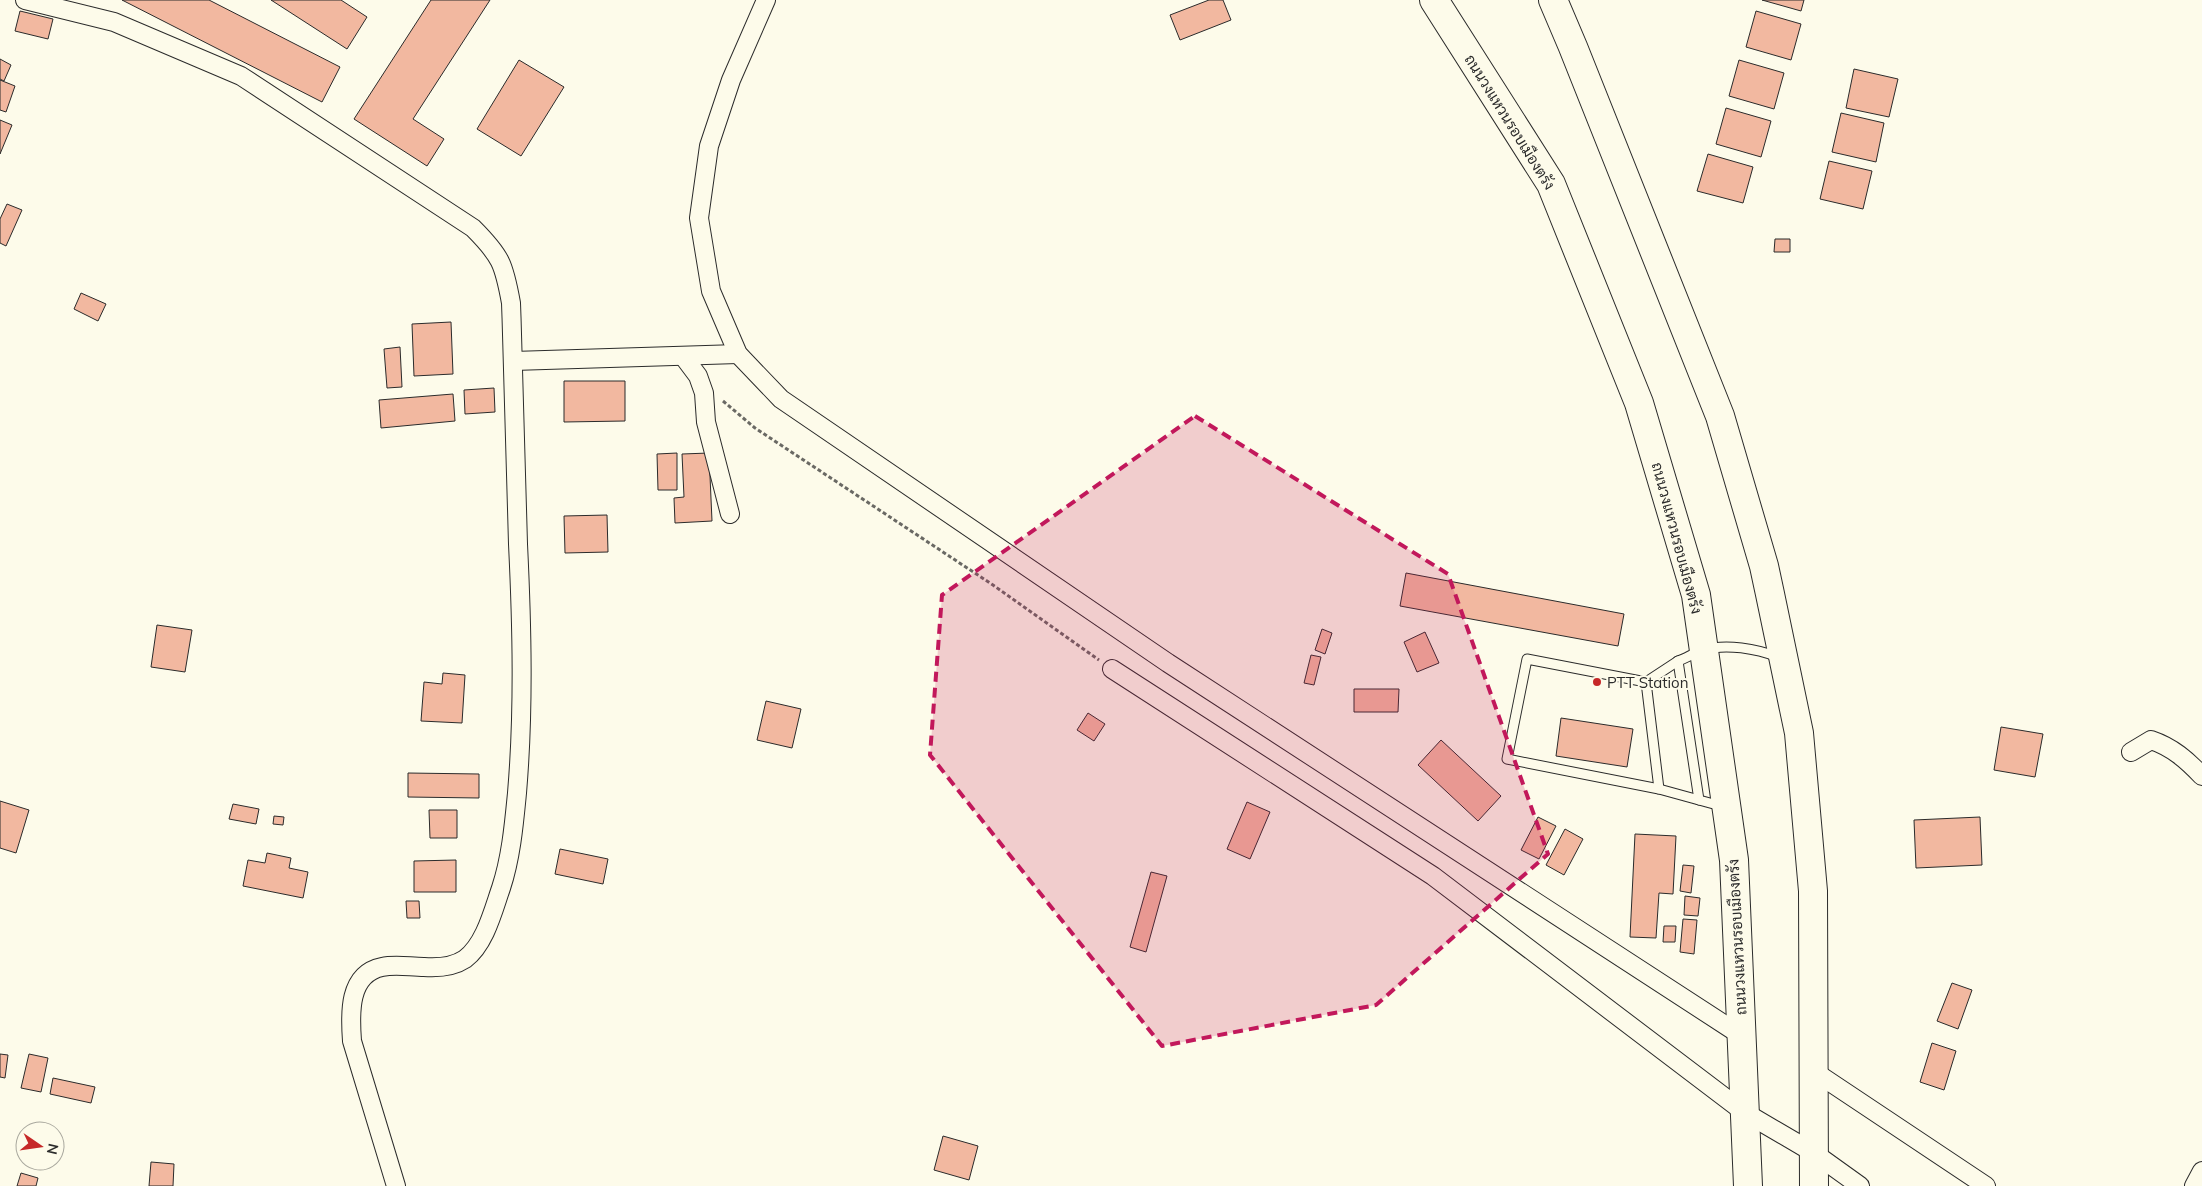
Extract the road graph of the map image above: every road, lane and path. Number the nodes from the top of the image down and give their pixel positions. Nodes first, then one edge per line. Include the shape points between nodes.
1 (25, 0) edge
2 (766, 0) edge
3 (1434, 0) edge
4 (1553, 0) edge
5 (738, 354) junction
6 (683, 356) junction
7 (513, 361) junction
8 (722, 400) dead end
9 (730, 514) dead end
10 (1705, 649) junction
11 (1784, 659) junction
12 (1678, 661) junction
13 (1112, 669) joint
14 (1646, 682) junction
15 (2130, 752) dead end
16 (2202, 776) edge
17 (1659, 789) junction
18 (1699, 800) junction
19 (1726, 807) junction
20 (1742, 1036) junction
21 (1815, 1072) junction
22 (1744, 1112) junction
23 (1814, 1153) junction
24 (2202, 1171) edge
25 (396, 1186) edge
26 (1748, 1186) edge
27 (1814, 1186) edge
28 (1860, 1186) edge
29 (1986, 1186) edge
30 (2194, 1186) edge

1 - 7 street via 114,22 241,76 474,228 494,249 506,271 511,303
2 - 5 street via 731,80 709,146 699,218 711,291
3 - 10 highway, ถนนวงแหวนรอบเมืองตรัง via 1551,184 1639,403 1696,595
4 - 11 highway via 1720,416 1764,566
5 - 6 street
5 - 20 street via 781,399 1168,663
6 - 7 street
6 - 9 street via 698,376 704,394 706,422
7 - 25 street via 522,693 513,830 502,886 488,925 465,959 434,968 381,967 367,974 353,996 350,1017 352,1041
8 - 13 path via 755,428 993,585
10 - 11 lane via 1745,648
10 - 12 lane
10 - 19 highway, ถนนวงแหวนรอบเมืองตรัง
11 - 21 highway via 1799,732 1813,891
12 - 14 lane
12 - 18 lane
13 - 22 street via 1433,876
14 - 17 lane
14 - 17 lane via 1527,658 1507,759
15 - 16 street via 2151,740 2166,745
17 - 18 lane
18 - 19 lane
19 - 20 highway, ถนนวงแหวนรอบเมืองตรัง via 1734,860
20 - 22 highway, ถนนวงแหวนรอบเมืองตรัง
21 - 23 highway
21 - 29 street
22 - 23 street
22 - 26 highway, ถนนวงแหวนรอบเมืองตรัง
23 - 27 highway
23 - 28 street
24 - 30 street

